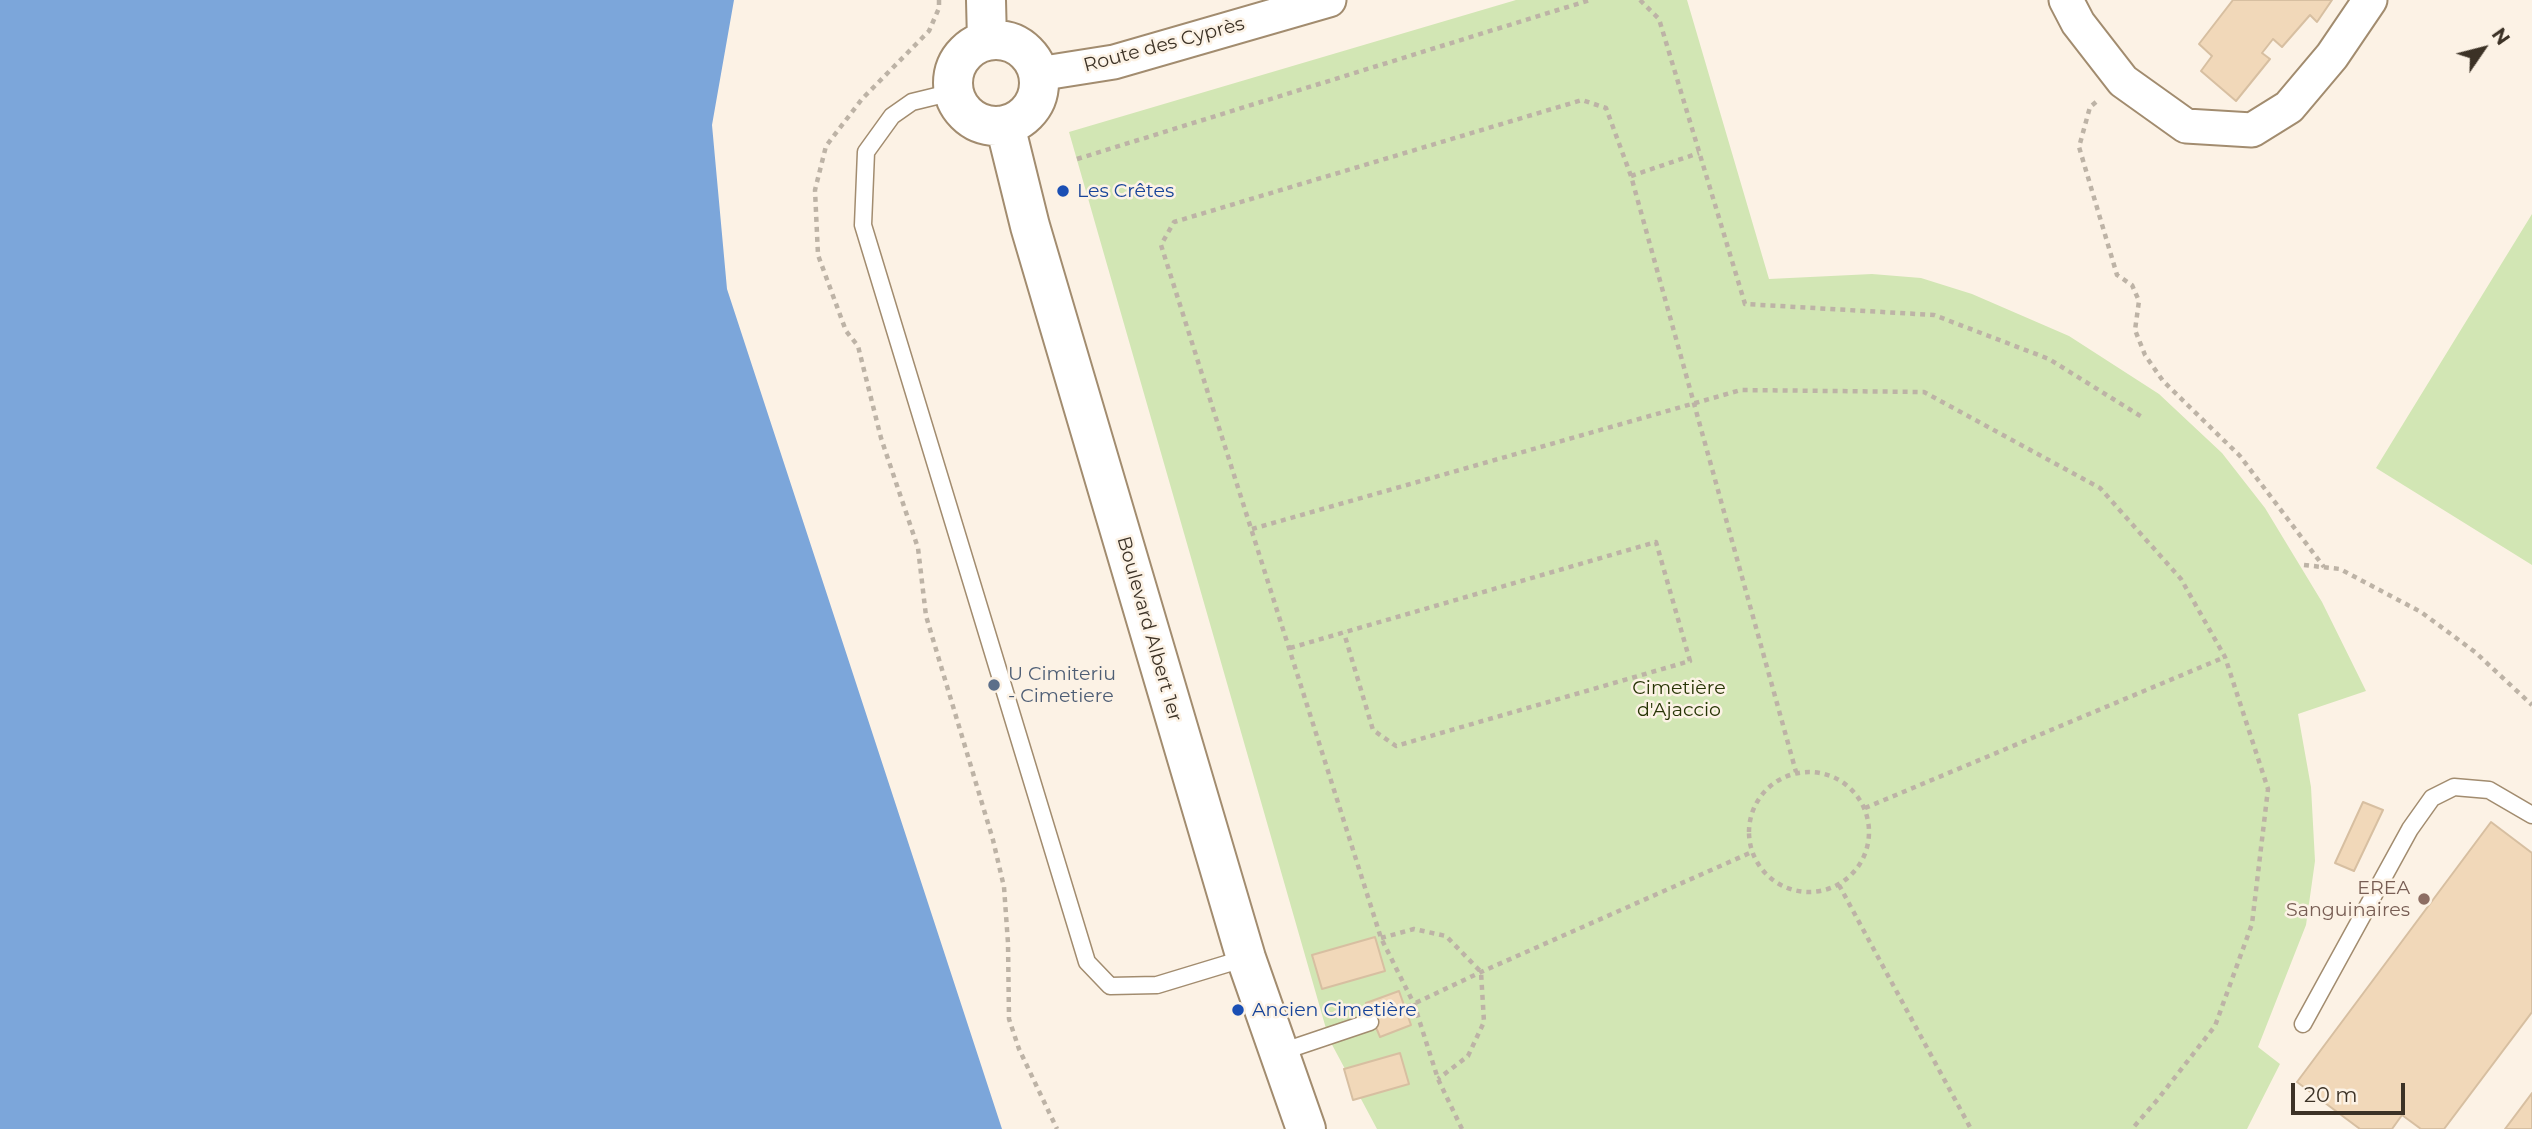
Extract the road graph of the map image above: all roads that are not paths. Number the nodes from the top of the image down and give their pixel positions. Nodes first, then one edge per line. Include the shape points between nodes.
1 (986, 0) edge
2 (1329, 0) edge
3 (2066, 0) edge
4 (2370, 0) edge
5 (986, 41) junction
6 (1038, 74) junction
7 (953, 92) junction
8 (1005, 125) junction
9 (2532, 815) edge
10 (1246, 958) junction
11 (1370, 1022) dead end
12 (2303, 1024) dead end
13 (1278, 1053) junction
14 (1306, 1129) edge

1 - 5 main road
2 - 6 street, Route des Cyprès via 1114,62
3 - 4 street via 2123,81 2186,126 2252,130 2289,107 2332,56
5 - 6 main road via 1013,43 1033,61
5 - 7 main road via 974,46 956,65
6 - 8 main road via 1035,100 1028,112
7 - 8 main road via 967,115 991,126
7 - 10 lane via 912,102 891,116 866,152 863,225 1087,962 1110,986 1157,985
8 - 10 main road, Boulevard Albert 1er via 1030,226
9 - 12 lane via 2489,790 2454,787 2432,798 2410,829
10 - 13 main road, Boulevard Albert 1er
11 - 13 lane
13 - 14 main road, Boulevard Albert 1er

